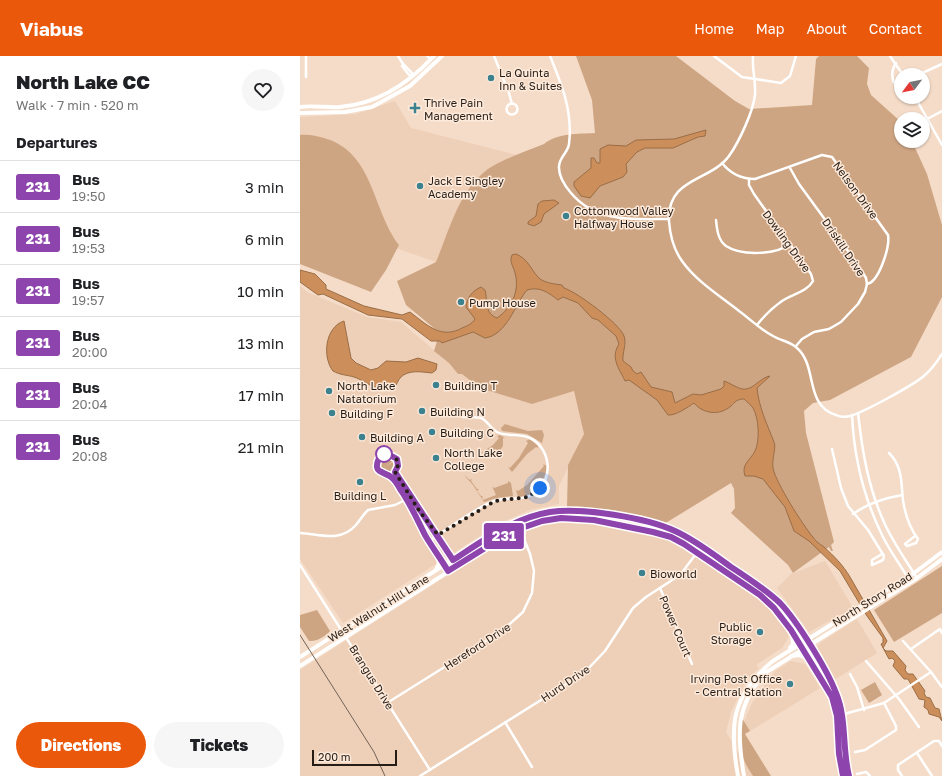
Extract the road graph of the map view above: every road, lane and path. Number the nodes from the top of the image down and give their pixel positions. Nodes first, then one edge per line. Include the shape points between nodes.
1 (306, 56) edge
2 (398, 56) edge
3 (442, 56) edge
4 (494, 56) edge
5 (550, 56) edge
6 (714, 56) edge
7 (753, 56) edge
8 (796, 56) edge
9 (890, 56) edge
10 (431, 57) edge
11 (896, 63) junction
12 (942, 64) edge
13 (894, 68) edge
14 (894, 68) edge
15 (899, 68) edge
16 (930, 70) edge
17 (412, 76) junction
18 (306, 77) dead end
19 (755, 80) junction
20 (894, 84) edge
21 (393, 90) junction
22 (395, 96) junction
23 (512, 104) junction
24 (300, 107) edge
25 (942, 111) edge
26 (300, 113) edge
27 (930, 117) edge
28 (930, 123) edge
29 (942, 135) edge
30 (938, 137) junction
31 (942, 145) edge
32 (722, 163) junction
33 (790, 168) junction
34 (749, 179) junction
35 (669, 219) junction
36 (716, 220) dead end
37 (790, 244) junction
38 (867, 284) junction
39 (757, 325) junction
40 (796, 346) junction
41 (942, 354) edge
42 (858, 413) junction
43 (852, 415) junction
44 (463, 417) dead end
45 (832, 448) dead end
46 (889, 453) dead end
47 (395, 472) junction
48 (390, 475) junction
49 (902, 495) junction
50 (411, 497) junction
51 (407, 499) junction
52 (876, 502) junction
53 (869, 505) junction
54 (853, 514) junction
55 (612, 515) junction
56 (881, 516) junction
57 (875, 519) junction
58 (518, 521) junction
59 (611, 523) junction
60 (519, 529) junction
61 (300, 533) edge
62 (438, 535) junction
63 (891, 536) junction
64 (915, 536) junction
65 (885, 540) junction
66 (429, 541) junction
67 (702, 546) junction
68 (436, 551) junction
69 (698, 552) junction
70 (901, 552) junction
71 (942, 552) edge
72 (882, 554) junction
73 (894, 556) junction
74 (942, 559) edge
75 (453, 560) junction
76 (300, 565) edge
77 (444, 565) junction
78 (926, 565) junction
79 (457, 566) junction
80 (930, 569) junction
81 (448, 571) junction
82 (434, 572) junction
83 (914, 573) junction
84 (908, 577) junction
85 (917, 578) junction
86 (740, 581) junction
87 (910, 582) junction
88 (660, 588) junction
89 (768, 593) junction
90 (834, 623) junction
91 (836, 627) junction
92 (342, 630) junction
93 (791, 630) junction
94 (942, 632) edge
95 (346, 636) junction
96 (805, 639) junction
97 (903, 640) dead end
98 (800, 643) junction
99 (808, 644) junction
100 (802, 648) junction
101 (911, 649) junction
102 (789, 650) junction
103 (789, 656) junction
104 (300, 657) edge
105 (866, 661) dead end
106 (811, 662) junction
107 (692, 664) dead end
108 (300, 666) edge
109 (931, 672) junction
110 (850, 674) dead end
111 (753, 683) junction
112 (942, 687) edge
113 (896, 696) junction
114 (387, 702) junction
115 (884, 704) junction
116 (864, 710) junction
117 (837, 716) junction
118 (842, 716) junction
119 (505, 722) junction
120 (919, 727) dead end
121 (733, 743) junction
122 (738, 743) junction
123 (942, 746) edge
124 (855, 752) dead end
125 (917, 753) junction
126 (839, 754) junction
127 (532, 767) dead end
128 (430, 770) junction
129 (857, 774) dead end
130 (849, 775) edge
131 (420, 776) edge
132 (738, 776) edge
133 (744, 776) edge
134 (843, 776) edge
135 (870, 776) edge
136 (902, 776) edge
137 (932, 776) edge

1 - 18 street
2 - 17 street
3 - 22 main road via 421,78
4 - 23 street
5 - 35 street via 568,108 569,146 558,167 559,174 569,191 586,207 605,216 626,219
6 - 19 street via 738,76
7 - 19 street
8 - 19 street via 790,76 785,82
9 - 11 street
10 - 17 main road
11 - 14 street
11 - 15 street
12 - 16 street
13 - 20 street
17 - 21 main road
19 - 32 street via 751,110 737,142
21 - 22 main road
21 - 24 main road via 353,105
22 - 26 main road via 372,107 350,111
23 - 23 street via 507,106 506,110 513,115 518,110 517,106
25 - 27 street
28 - 30 street
29 - 30 street
30 - 31 street
32 - 34 street via 734,174
32 - 35 street via 681,189 674,199
33 - 34 street, Nelson Drive via 762,178
33 - 38 street, Driskill Drive via 856,262
33 - 38 street, Nelson Drive via 822,156 832,157 887,233 888,250 876,278
34 - 37 street, Dowling Drive via 754,194
35 - 39 street via 672,241 685,265
36 - 37 street via 718,234 726,246 733,249 767,253 783,249
37 - 39 street, Dowling Drive via 813,281 808,288 774,307
38 - 40 street, Driskill Drive via 858,304 841,322 834,327 814,332
39 - 40 street via 772,336
40 - 43 street via 806,361 815,397 820,405 836,416
41 - 42 street via 935,365 920,379
42 - 43 street
42 - 52 street via 866,469
43 - 53 street via 857,462
44 - 62 street via 482,418 498,433 531,438 546,457 547,476 540,488 528,497 495,501
45 - 54 street via 842,494
46 - 49 street via 899,468
47 - 48 street
47 - 48 street via 398,466 396,457 388,454 381,456 377,462 378,469 382,474
47 - 50 street
48 - 51 street
49 - 52 street
49 - 64 street via 905,512
50 - 51 street
50 - 62 street
51 - 61 street via 395,505 368,510 356,525 342,535 329,537
51 - 66 street
52 - 53 street
52 - 56 street
53 - 54 street
53 - 57 street
54 - 72 street via 868,530
55 - 58 main road, West Walnut Hill Lane via 593,512 550,512
55 - 59 main road
55 - 67 main road, West Walnut Hill Lane via 674,530
56 - 57 street
56 - 63 street
57 - 65 street
58 - 60 street, Hereford Drive
58 - 75 main road, West Walnut Hill Lane via 499,530
59 - 60 main road, West Walnut Hill Lane via 582,518 561,518
59 - 69 main road, West Walnut Hill Lane via 671,537
60 - 79 main road, West Walnut Hill Lane
60 - 114 street, Hereford Drive via 534,571 532,593 523,612 507,628
62 - 66 street
62 - 75 street
63 - 65 street
63 - 70 street
64 - 64 street via 907,541 907,546 910,547 918,541
65 - 73 street
66 - 68 street
67 - 69 street, Hurd Drive
67 - 89 main road, West Walnut Hill Lane
68 - 77 street
68 - 82 main road via 439,562
69 - 86 main road, West Walnut Hill Lane
69 - 88 street, Hurd Drive via 680,575
70 - 73 street
70 - 83 street
71 - 78 main road, North Story Road
72 - 72 street via 872,560 872,565 884,560
73 - 84 street
74 - 80 main road, North Story Road
75 - 77 main road, West Walnut Hill Lane
75 - 79 street
76 - 92 street, Brangus Drive
77 - 81 street
77 - 82 main road, West Walnut Hill Lane
78 - 80 main road
78 - 83 main road, North Story Road
79 - 81 main road, West Walnut Hill Lane
80 - 85 main road, North Story Road
81 - 95 main road, West Walnut Hill Lane
82 - 92 main road, West Walnut Hill Lane
83 - 84 main road, North Story Road
83 - 85 street
84 - 87 street
84 - 90 main road, North Story Road
85 - 87 main road, North Story Road
86 - 89 main road via 748,582
86 - 93 main road, West Walnut Hill Lane via 769,603
87 - 91 main road, North Story Road
88 - 107 street, Power Court
88 - 119 street, Hurd Drive via 633,608 610,644 587,670
89 - 96 main road, West Walnut Hill Lane via 784,608
90 - 91 main road
90 - 96 main road, North Story Road
91 - 99 main road, North Story Road
92 - 95 street, Brangus Drive
92 - 104 main road, West Walnut Hill Lane
93 - 98 main road, West Walnut Hill Lane
93 - 102 main road via 793,643
94 - 101 street via 940,629
95 - 108 main road, West Walnut Hill Lane
95 - 114 street, Brangus Drive
96 - 98 main road, North Story Road
96 - 99 main road, West Walnut Hill Lane
97 - 101 street
98 - 100 main road, West Walnut Hill Lane
98 - 102 main road, North Story Road
99 - 100 main road, North Story Road
99 - 118 main road, West Walnut Hill Lane via 834,688
100 - 103 main road, North Story Road
100 - 106 main road, West Walnut Hill Lane
101 - 109 street
102 - 111 main road, North Story Road via 764,669
103 - 106 main road via 800,655
103 - 111 main road, North Story Road
105 - 113 street
106 - 117 main road, West Walnut Hill Lane via 830,693
109 - 112 street
109 - 113 street
110 - 116 street
111 - 121 main road via 738,707 732,731
111 - 122 main road via 740,718
113 - 115 street
113 - 120 street
114 - 128 street, Brangus Drive
115 - 116 street
115 - 124 street via 896,730 865,750
116 - 118 street
117 - 118 street
117 - 126 main road, West Walnut Hill Lane
118 - 130 main road, West Walnut Hill Lane via 844,753
119 - 127 street
119 - 128 street, Hurd Drive
121 - 122 main road
121 - 132 main road
122 - 133 main road
123 - 125 street via 937,740
125 - 136 street via 897,768
125 - 137 street
126 - 130 main road
126 - 134 main road, West Walnut Hill Lane
128 - 131 street, Hurd Drive
129 - 135 street via 866,772

